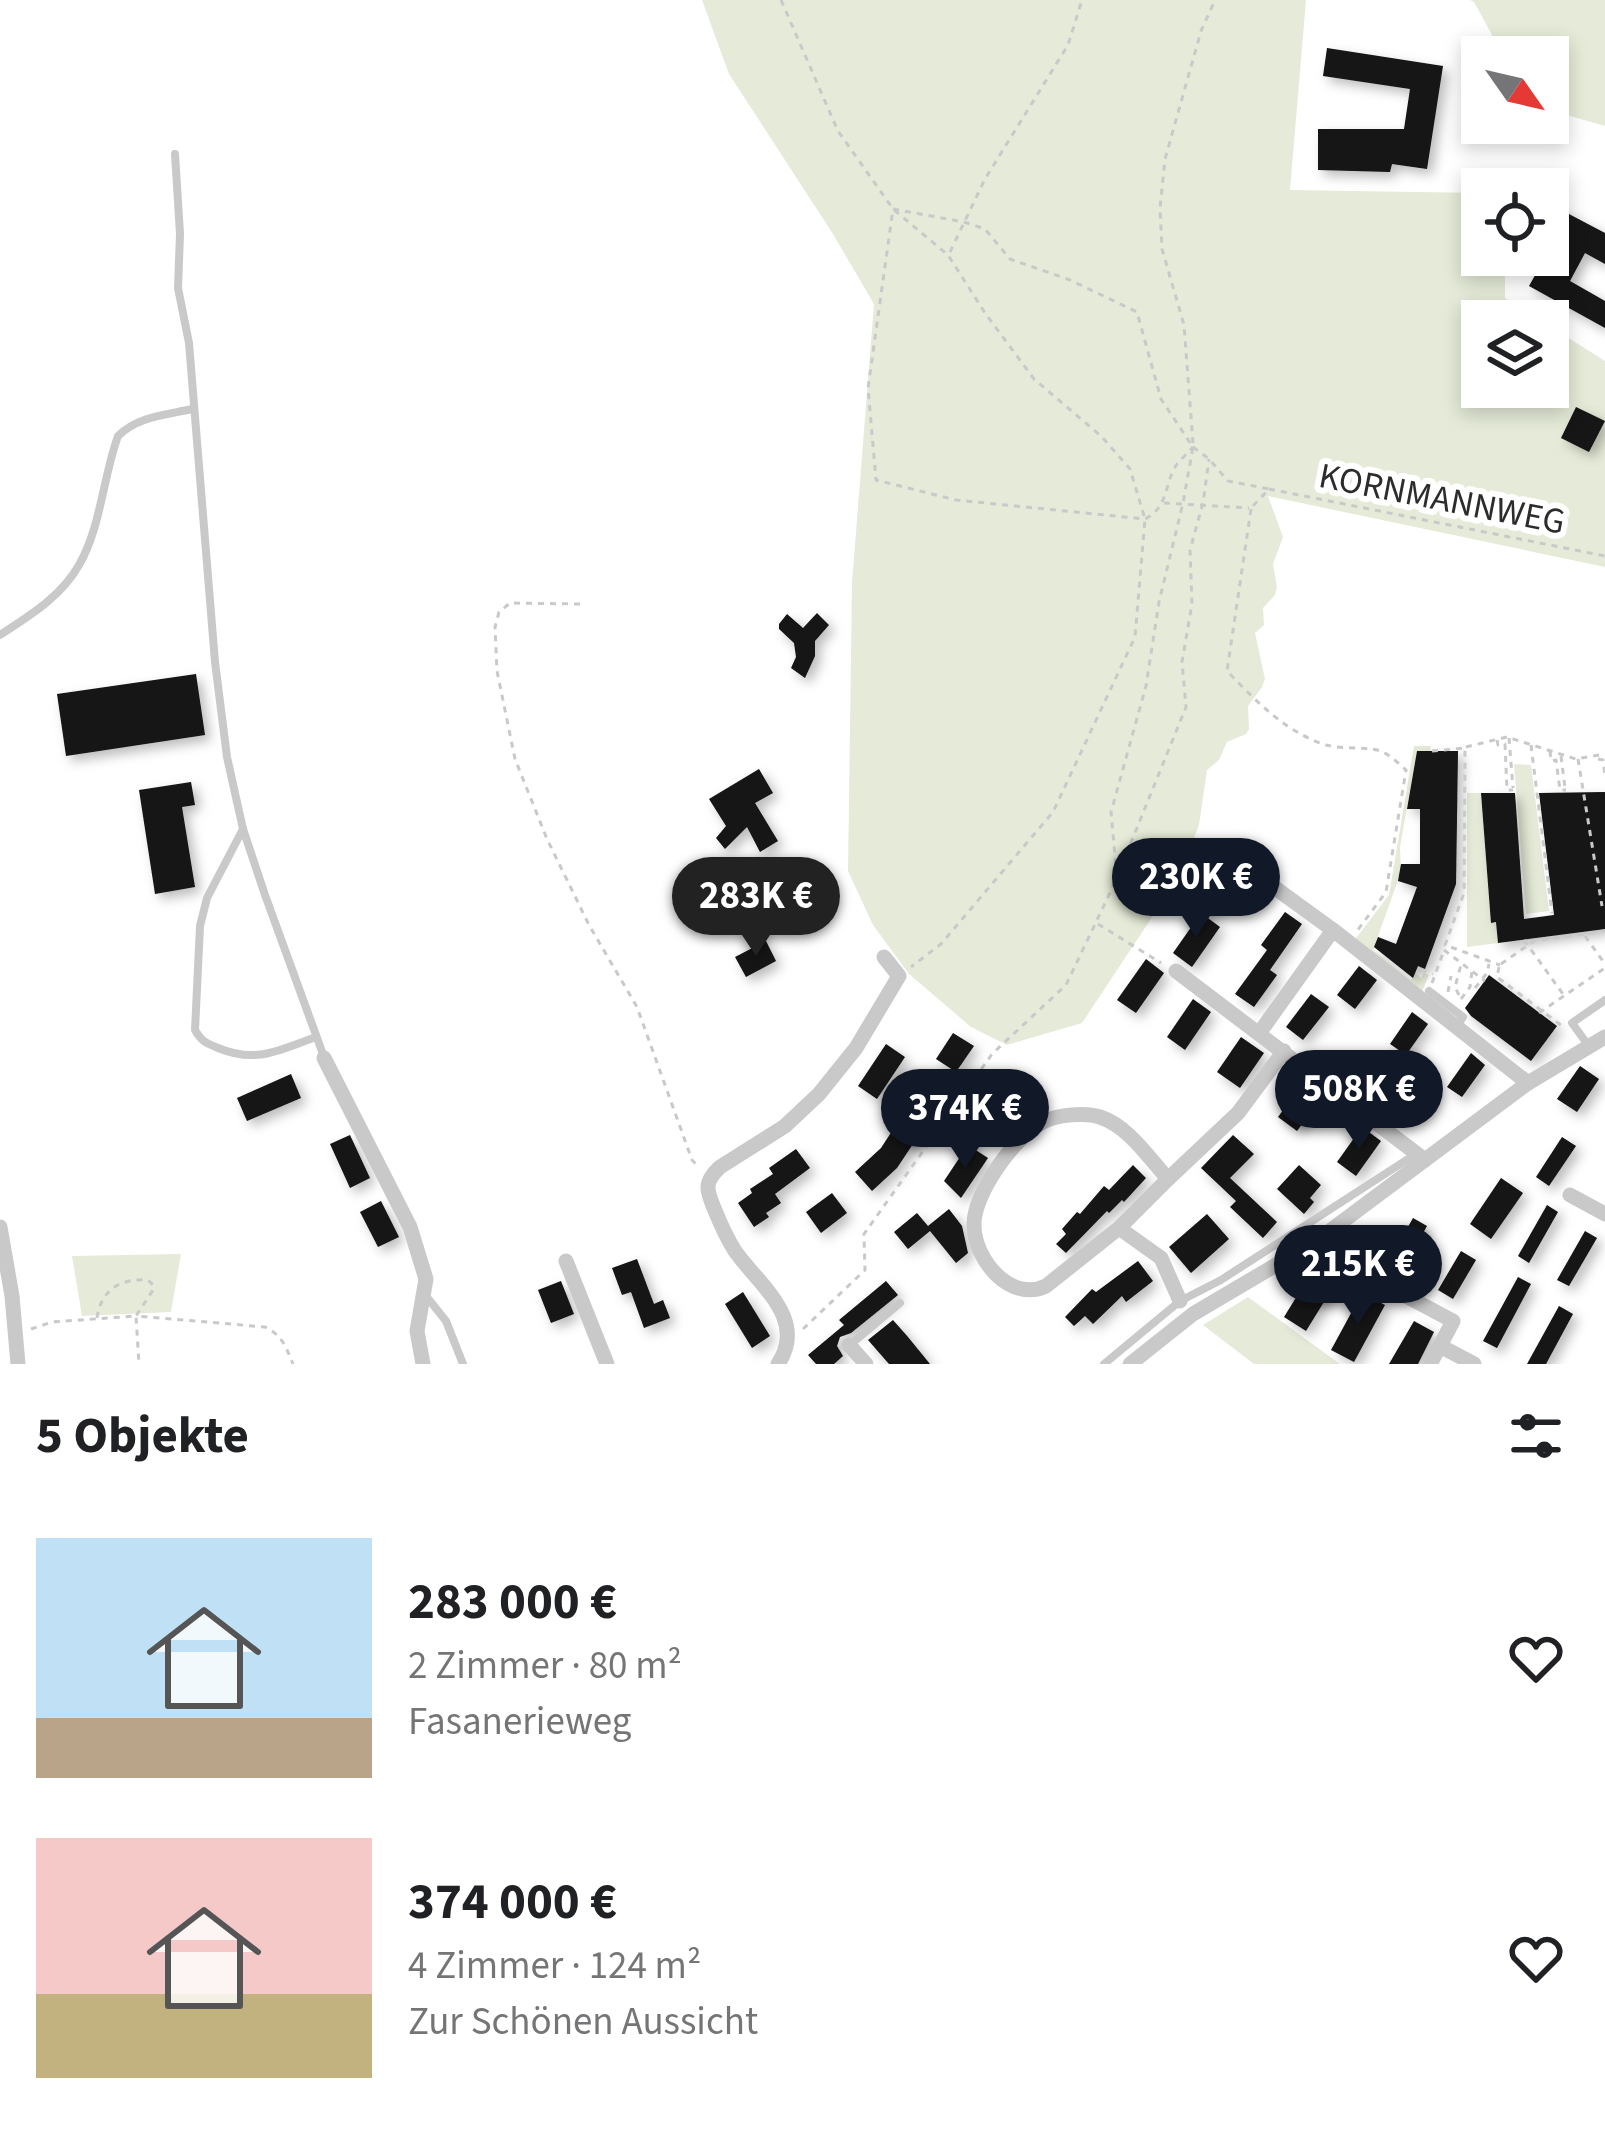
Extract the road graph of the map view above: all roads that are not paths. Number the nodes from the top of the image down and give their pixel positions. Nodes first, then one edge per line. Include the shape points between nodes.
1 (175, 154) dead end
2 (193, 409) junction
3 (0, 635) edge
4 (243, 829) junction
5 (1242, 864) dead end
6 (1333, 931) junction
7 (884, 957) dead end
8 (1176, 971) road end
9 (1429, 991) road end
10 (1605, 1000) edge
11 (1456, 1027) junction
12 (1260, 1032) junction
13 (316, 1037) junction
14 (1605, 1037) edge
15 (1588, 1045) junction
16 (1284, 1051) junction
17 (324, 1058) joint
18 (1528, 1083) junction
19 (1425, 1160) junction
20 (1168, 1179) junction
21 (1570, 1195) dead end
22 (1605, 1214) edge
23 (0, 1227) edge
24 (1119, 1228) junction
25 (566, 1261) dead end
26 (1342, 1262) dead end
27 (425, 1295) junction
28 (1180, 1300) junction
29 (900, 1303) dead end
30 (850, 1345) joint
31 (1440, 1346) junction
32 (18, 1364) edge
33 (423, 1364) edge
34 (463, 1364) edge
35 (607, 1364) edge
36 (778, 1364) edge
37 (866, 1364) edge
38 (1104, 1364) edge
39 (1130, 1364) edge
40 (1430, 1364) edge
41 (1474, 1364) edge

1 - 2 lane via 178,288
2 - 3 lane via 141,420 118,436 79,565 37,611
2 - 4 lane via 214,662
4 - 13 lane
4 - 13 lane via 200,926 195,1030 201,1041 238,1056
5 - 6 street
6 - 11 street
6 - 12 street
7 - 36 street via 898,976 856,1048 785,1126 707,1183 736,1252 782,1308 789,1342
8 - 12 street
9 - 11 lane via 1463,1017
10 - 15 lane via 1572,1024
11 - 18 street
12 - 16 street
13 - 17 lane
14 - 15 street
15 - 18 street
16 - 19 street
16 - 20 street via 1238,1112
17 - 27 street via 410,1227
18 - 19 street
19 - 28 lane via 1408,1159
19 - 39 street via 1315,1242 1193,1313
20 - 24 street
20 - 24 street via 1129,1135 1099,1117 1047,1120 1001,1162 973,1221 988,1263 1024,1292 1046,1286
21 - 22 street
23 - 32 street
24 - 28 street via 1161,1258
25 - 35 street
26 - 31 street via 1453,1321
27 - 33 street
27 - 34 lane
28 - 38 lane
29 - 30 lane
30 - 37 street
31 - 40 street
31 - 41 street

